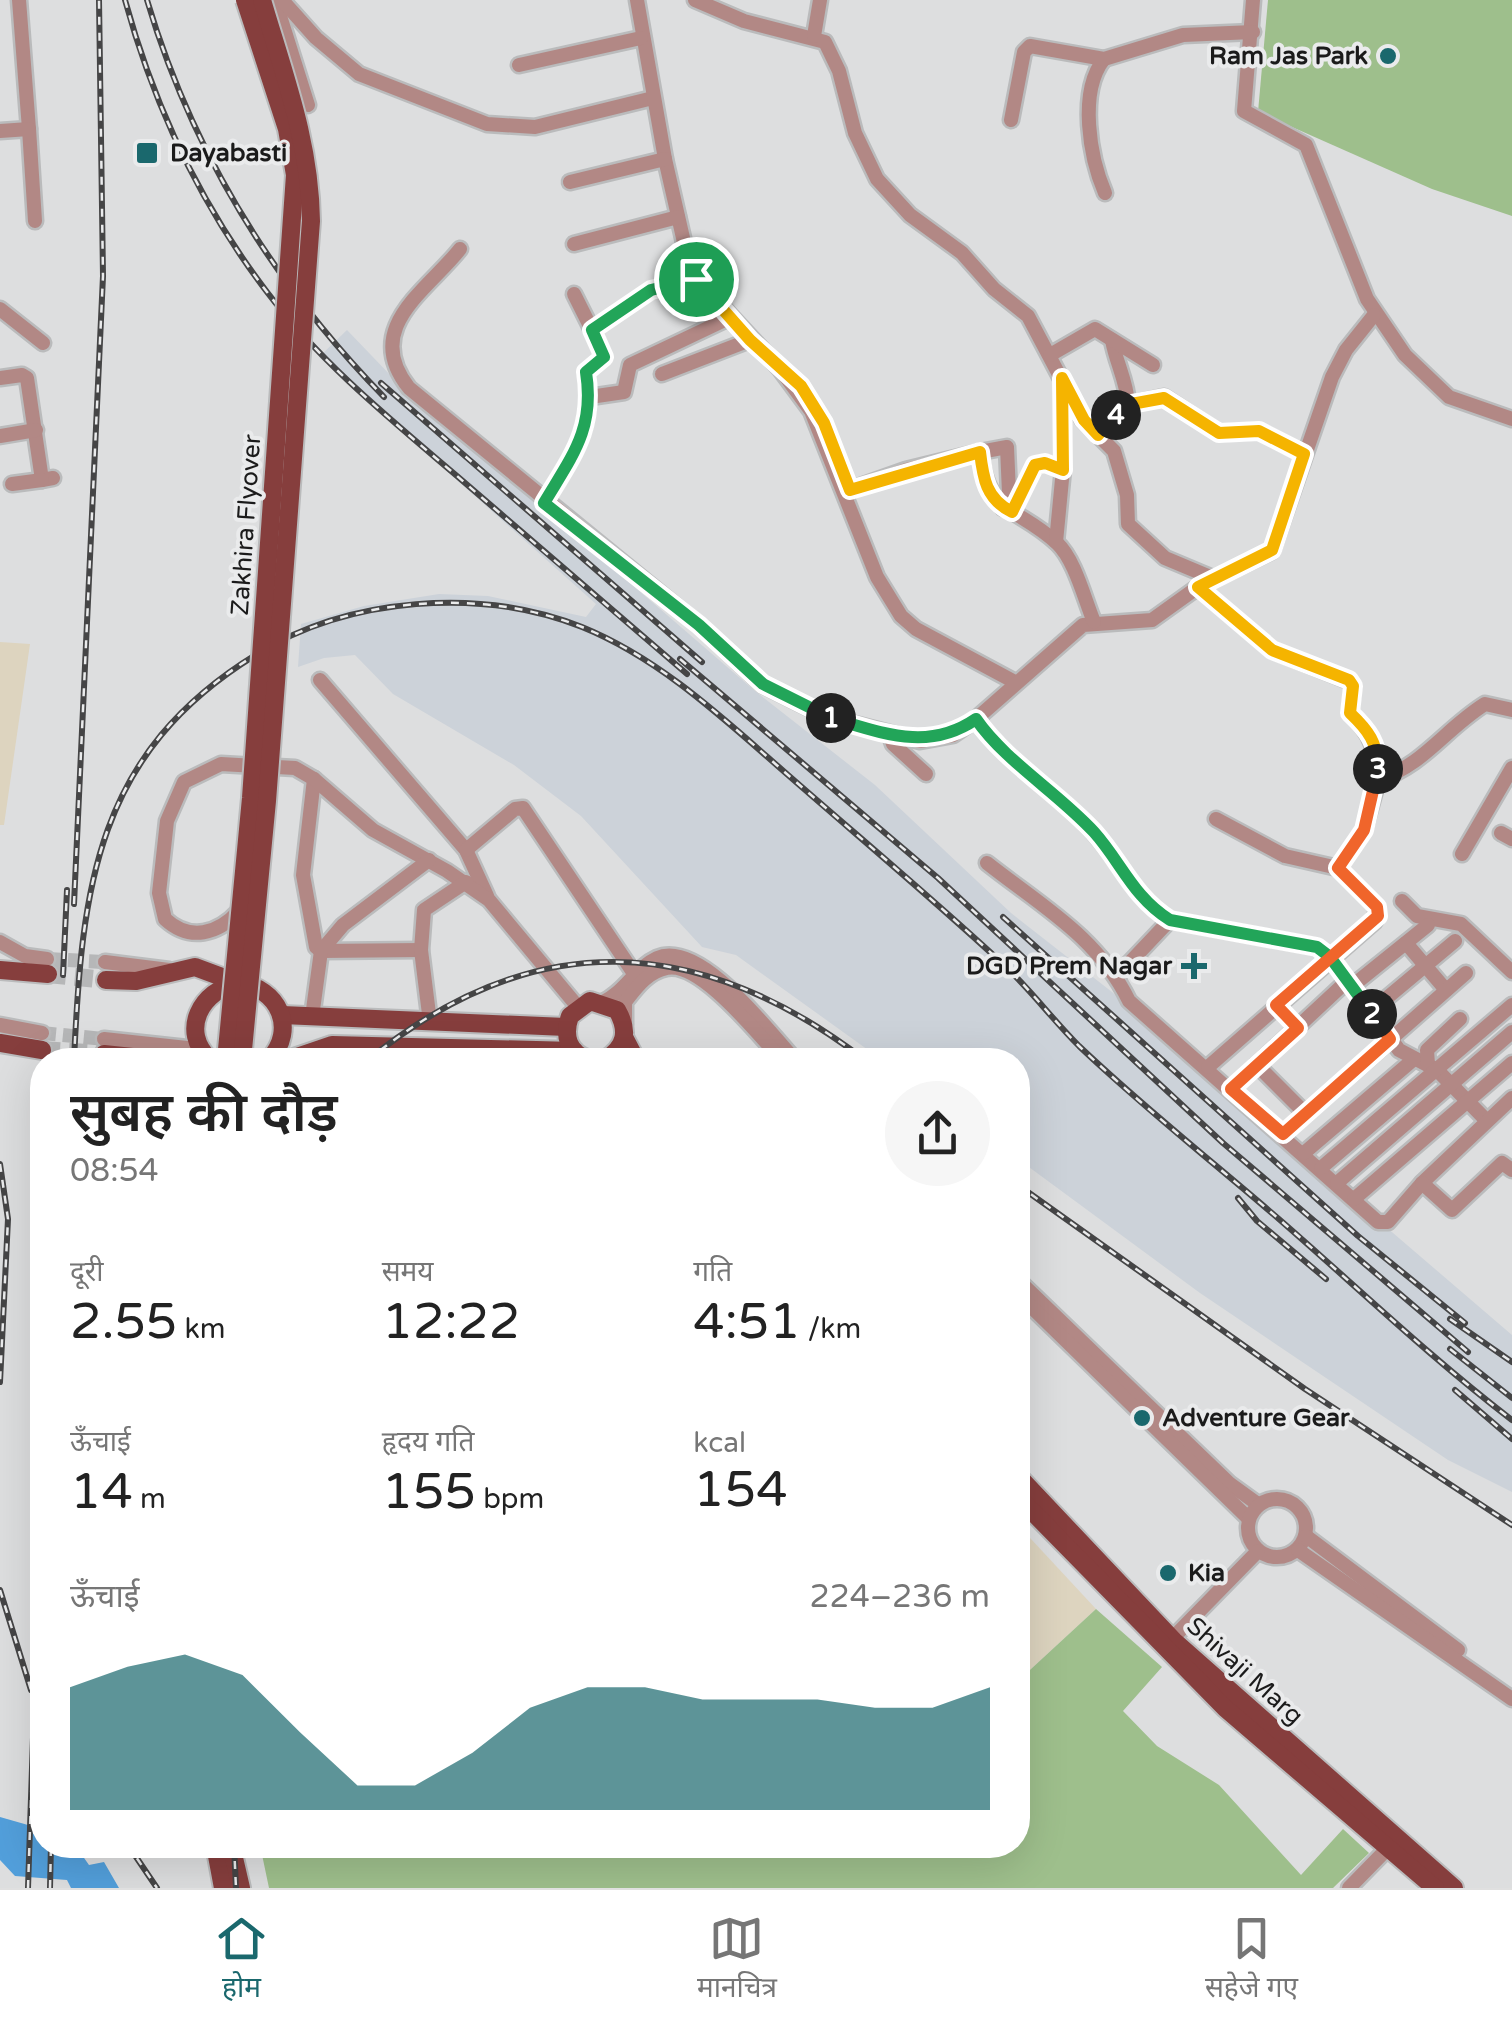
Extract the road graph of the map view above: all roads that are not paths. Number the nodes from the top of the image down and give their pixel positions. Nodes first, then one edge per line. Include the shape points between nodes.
1 (19, 0) edge
2 (244, 0) edge
3 (262, 0) edge
4 (278, 0) edge
5 (636, 0) edge
6 (695, 0) edge
7 (820, 0) edge
8 (1253, 0) edge
9 (1253, 32) junction
10 (814, 36) junction
11 (642, 38) junction
12 (1104, 59) junction
13 (519, 64) dead end
14 (653, 98) junction
15 (308, 105) dead end
16 (1010, 120) dead end
17 (29, 129) junction
18 (0, 132) edge
19 (665, 159) junction
20 (570, 182) dead end
21 (1105, 193) dead end
22 (678, 217) junction
23 (35, 222) dead end
24 (574, 244) dead end
25 (460, 249) dead end
26 (696, 279) junction
27 (574, 294) dead end
28 (0, 309) edge
29 (1374, 314) junction
30 (730, 318) junction
31 (592, 330) junction
32 (750, 340) junction
33 (1112, 340) junction
34 (43, 343) dead end
35 (1050, 355) junction
36 (1153, 365) dead end
37 (662, 374) dead end
38 (0, 378) edge
39 (1062, 378) junction
40 (590, 397) junction
41 (1128, 404) junction
42 (1512, 419) edge
43 (36, 430) junction
44 (1098, 435) junction
45 (0, 436) edge
46 (980, 452) junction
47 (1304, 454) junction
48 (1063, 470) junction
49 (12, 484) dead end
50 (847, 490) junction
51 (544, 503) junction
52 (1008, 510) junction
53 (1056, 542) junction
54 (1214, 579) junction
55 (1198, 587) junction
56 (1094, 622) junction
57 (1019, 679) junction
58 (320, 680) dead end
59 (1512, 710) edge
60 (976, 719) junction
61 (890, 735) junction
62 (1512, 768) edge
63 (926, 774) dead end
64 (314, 778) junction
65 (1378, 780) junction
66 (1496, 795) junction
67 (1512, 804) edge
68 (1216, 819) dead end
69 (466, 850) junction
70 (1462, 854) dead end
71 (429, 860) junction
72 (986, 863) dead end
73 (1338, 868) junction
74 (466, 882) junction
75 (489, 900) junction
76 (1402, 901) dead end
77 (239, 911) junction
78 (1170, 920) junction
79 (1428, 926) dead end
80 (1456, 941) dead end
81 (0, 942) edge
82 (1406, 943) junction
83 (421, 950) junction
84 (320, 951) junction
85 (1330, 957) junction
86 (47, 966) joint
87 (1426, 966) junction
88 (0, 970) edge
89 (105, 971) tunnel mouth
90 (1512, 972) edge
91 (1466, 973) dead end
92 (634, 975) junction
93 (1117, 976) junction
94 (238, 983) junction
95 (1349, 984) junction
96 (1446, 990) junction
97 (603, 1002) junction
98 (1276, 1005) junction
99 (1512, 1006) edge
100 (578, 1007) junction
101 (1370, 1012) junction
102 (282, 1016) junction
103 (312, 1017) junction
104 (1460, 1018) dead end
105 (430, 1022) junction
106 (566, 1027) junction
107 (1298, 1028) junction
108 (625, 1032) junction
109 (1512, 1032) edge
110 (1, 1038) edge
111 (1390, 1039) junction
112 (42, 1041) tunnel mouth
113 (104, 1047) tunnel mouth
114 (110, 1048) edge
115 (202, 1048) edge
116 (227, 1048) edge
117 (243, 1048) edge
118 (277, 1048) edge
119 (323, 1048) edge
120 (400, 1048) edge
121 (577, 1048) edge
122 (619, 1048) edge
123 (631, 1048) edge
124 (770, 1048) edge
125 (784, 1048) edge
126 (1512, 1064) edge
127 (1257, 1065) junction
128 (1426, 1065) junction
129 (1208, 1067) junction
130 (1450, 1084) junction
131 (1231, 1089) junction
132 (1512, 1098) edge
133 (1468, 1102) junction
134 (1306, 1114) junction
135 (1487, 1121) junction
136 (1283, 1134) junction
137 (1304, 1153) junction
138 (1509, 1162) edge
139 (1321, 1168) junction
140 (1337, 1183) junction
141 (1422, 1183) junction
142 (1354, 1199) junction
143 (1030, 1292) edge
144 (1030, 1306) edge
145 (1030, 1490) edge
146 (1259, 1504) junction
147 (1030, 1510) edge
148 (1249, 1519) junction
149 (1306, 1536) junction
150 (1258, 1550) junction
151 (1298, 1550) junction
152 (1167, 1644) junction
153 (1512, 1688) edge
154 (1512, 1700) edge
155 (1389, 1847) junction
156 (217, 1858) edge
157 (234, 1858) edge
158 (223, 1888) edge
159 (240, 1888) edge
160 (1349, 1888) edge
161 (1435, 1888) edge
162 (1454, 1888) edge

1 - 17 street
2 - 77 main road, Zakhira Flyover, bridge via 295,175
3 - 117 main road, Zakhira Flyover, bridge via 301,125 311,221
4 - 14 street via 359,74 487,124 536,127
4 - 15 street
5 - 11 street
6 - 10 street via 744,21
7 - 10 street
8 - 9 street
9 - 12 street via 1184,35
9 - 29 street via 1244,111 1306,146
10 - 35 street via 832,53 860,145 887,193 1028,316
11 - 13 street
11 - 14 street
12 - 16 street via 1028,46
12 - 21 street via 1088,146
14 - 19 street
17 - 18 street
17 - 23 street
19 - 20 street
19 - 22 street
22 - 24 street
22 - 26 street
25 - 51 street via 398,318 393,344 400,371 416,395
26 - 30 street
26 - 31 street via 651,290
27 - 31 street
28 - 34 street
29 - 42 street via 1439,390
29 - 47 street via 1338,366
30 - 32 street
30 - 40 street via 630,365 624,392
31 - 40 street via 604,357 586,372
32 - 37 street
32 - 50 street via 815,418
33 - 35 street via 1095,329
33 - 36 street
33 - 41 street
35 - 39 street
38 - 43 street via 26,376
39 - 44 street
39 - 48 street
40 - 51 street via 585,433
41 - 44 street
41 - 47 street via 1164,398 1219,433 1259,431
43 - 45 street
43 - 49 street via 48,478
44 - 54 street via 1114,451 1128,524 1165,558
46 - 50 street
46 - 52 street via 983,482
46 - 52 street via 1007,447
47 - 54 street via 1272,550
48 - 52 street via 1035,465
48 - 53 street
50 - 57 street via 877,576 906,622
51 - 61 street via 766,687 826,717
52 - 53 street
53 - 56 street
54 - 55 street
55 - 56 street via 1152,620
55 - 65 street via 1272,650 1349,680 1350,713 1372,740
56 - 57 street
57 - 60 street
58 - 69 street
59 - 65 street via 1485,704 1410,768
60 - 61 street via 953,735
60 - 78 street via 984,735 1049,786 1097,836 1145,903
61 - 63 street
62 - 66 street
64 - 71 street via 373,830
64 - 77 street via 296,768 221,764 184,782 167,821 159,893 165,919 183,932 216,930
64 - 84 street via 304,876
65 - 73 street via 1364,830
66 - 67 street
66 - 70 street
68 - 73 street via 1285,856
69 - 75 street
69 - 92 street via 515,809 526,811
71 - 74 street
71 - 84 street via 343,925
72 - 93 street via 1078,930
73 - 85 street via 1378,916
74 - 75 street
74 - 83 street via 424,910
75 - 100 street
76 - 90 street via 1417,916 1460,924
77 - 116 main road, Zakhira Flyover, bridge
78 - 85 street via 1290,939
78 - 93 street
79 - 82 street
80 - 87 street
81 - 86 street
82 - 87 street
82 - 95 street
83 - 84 street
83 - 105 street
84 - 103 street
85 - 95 street
85 - 98 street
86 - 88 main road
87 - 96 street
87 - 101 street
89 - 94 main road via 136,981 195,967
91 - 96 street
92 - 97 street
92 - 125 street via 659,957 695,962
93 - 129 street via 1129,1001
94 - 102 main road via 260,988
94 - 115 main road via 202,1004 195,1031
95 - 101 street
95 - 107 street
96 - 111 street
97 - 100 main road
97 - 108 main road via 617,1010
98 - 107 street
98 - 129 street
99 - 128 street
100 - 106 main road
101 - 111 street
102 - 103 main road
102 - 118 main road
103 - 105 main road
104 - 128 street via 1427,1050
105 - 106 main road
106 - 121 main road
107 - 127 street
108 - 122 main road
108 - 123 main road
108 - 124 street via 625,1002 644,979 680,967 703,979
109 - 130 street
110 - 112 main road
111 - 128 street
111 - 134 street
113 - 114 main road
119 - 120 main road
126 - 133 street
127 - 131 street
127 - 134 street
128 - 130 street
128 - 137 street
128 - 139 street
129 - 131 street
130 - 133 street
130 - 140 street
131 - 136 street
132 - 135 street
133 - 135 street
133 - 142 street
134 - 136 street
135 - 141 street
136 - 137 street
137 - 139 street
138 - 141 street via 1452,1210
139 - 140 street
140 - 142 street
141 - 142 street via 1383,1224
143 - 146 street via 1230,1484
144 - 148 street
145 - 152 main road, Shivaji Marg
146 - 148 street
146 - 149 street via 1285,1499 1297,1506
147 - 152 main road, Shivaji Marg
148 - 150 street
149 - 151 street
149 - 153 street
150 - 151 street via 1285,1557
150 - 152 street
151 - 154 street
152 - 155 main road, Shivaji Marg
152 - 162 main road, Shivaji Marg
155 - 160 street
155 - 161 main road, Shivaji Marg
156 - 158 main road
157 - 159 main road

